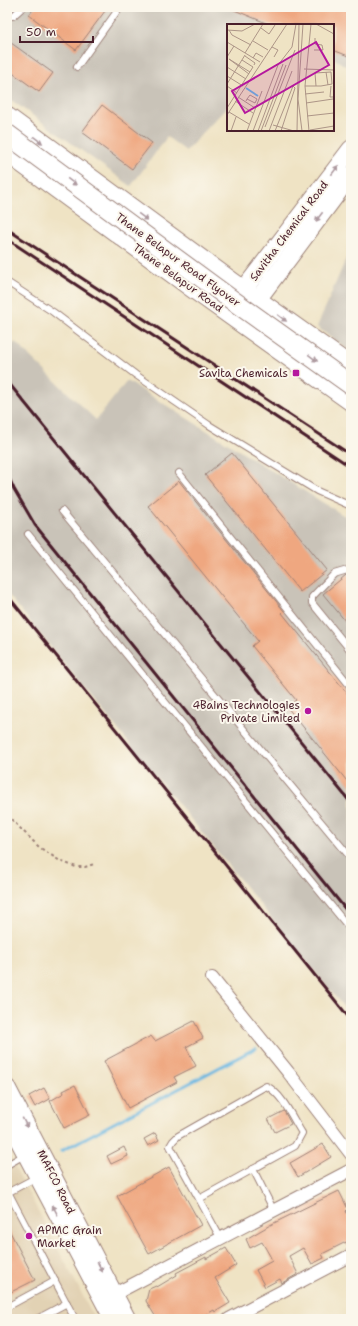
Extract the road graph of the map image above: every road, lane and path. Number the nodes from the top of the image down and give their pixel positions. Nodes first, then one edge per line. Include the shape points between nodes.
1 (23, 7) edge
2 (120, 7) edge
3 (7, 16) edge
4 (77, 67) dead end
5 (7, 117) edge
6 (7, 134) edge
7 (351, 149) edge
8 (7, 152) edge
9 (351, 175) edge
10 (7, 282) edge
11 (250, 295) junction
12 (233, 317) junction
13 (351, 367) edge
14 (351, 385) edge
15 (351, 401) edge
16 (179, 473) dead end
17 (351, 506) edge
18 (62, 511) dead end
19 (28, 534) dead end
20 (351, 569) edge
21 (351, 651) edge
22 (351, 687) edge
23 (7, 815) edge
24 (351, 858) edge
25 (94, 864) dead end
26 (351, 930) edge
27 (212, 978) dead end
28 (7, 1088) edge
29 (7, 1118) edge
30 (32, 1151) junction
31 (351, 1154) edge
32 (7, 1164) edge
33 (253, 1169) junction
34 (351, 1170) edge
35 (43, 1173) junction
36 (7, 1191) edge
37 (199, 1199) junction
38 (274, 1211) junction
39 (221, 1239) junction
40 (351, 1255) edge
41 (55, 1281) junction
42 (108, 1297) junction
43 (67, 1303) junction
44 (7, 1307) edge
45 (37, 1319) edge
46 (75, 1319) edge
47 (112, 1319) edge
48 (127, 1319) edge
49 (229, 1319) edge

1 - 3 lane via 14,16
2 - 4 lane
5 -> 11 main road
6 -> 14 main road, Thane Belapur Road Flyover, bridge
11 -> 7 main road, Savitha Chemical Road
8 - 12 main road, Thane Belapur Road
9 -> 11 main road, Savitha Chemical Road
10 - 17 lane via 210,425 317,491
11 - 12 main road, Savitha Chemical Road
11 -> 13 main road
12 - 15 main road, Thane Belapur Road
16 - 22 lane
18 - 24 lane
19 - 26 lane
20 - 21 lane via 334,574 312,597 312,603
23 - 25 path via 39,847 60,861 76,867
27 - 31 street
28 -> 30 main road, MAFCO Road
29 - 30 main road, MAFCO Road
30 - 32 lane
30 - 35 main road, MAFCO Road
33 - 37 lane
33 - 37 lane via 295,1146 302,1133 278,1095 266,1086 172,1141 170,1146
33 - 38 lane
34 - 38 street
35 - 36 lane
35 - 42 main road, MAFCO Road
36 - 41 lane
37 - 39 lane
38 - 39 street
39 - 42 street
40 - 49 street
41 - 43 lane
41 - 44 lane
42 - 47 main road, MAFCO Road
42 - 48 main road, MAFCO Road
43 - 45 lane
43 - 46 lane

